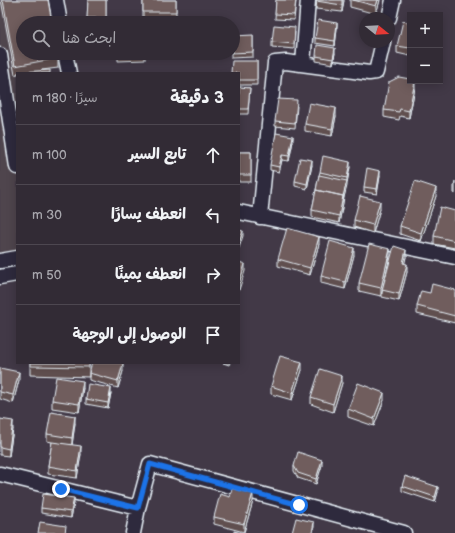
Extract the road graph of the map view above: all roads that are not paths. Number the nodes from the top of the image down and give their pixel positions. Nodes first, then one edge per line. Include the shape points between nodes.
1 (56, 0) edge
2 (308, 0) edge
3 (393, 0) edge
4 (390, 12) edge
5 (59, 16) edge
6 (382, 48) edge
7 (66, 60) edge
8 (1, 64) edge
9 (302, 64) junction
10 (69, 72) edge
11 (16, 161) edge
12 (240, 212) edge
13 (260, 217) junction
14 (455, 257) edge
15 (16, 258) edge
16 (0, 261) edge
17 (16, 274) edge
18 (0, 277) edge
19 (0, 474) edge
20 (138, 508) junction
21 (134, 533) edge
22 (404, 533) edge

1 - 5 street
2 - 9 street
3 - 4 street
6 - 9 street via 376,72
7 - 10 street
8 - 11 street
9 - 13 street via 275,63
12 - 13 street
13 - 14 street
15 - 16 street
17 - 18 street
19 - 20 street
20 - 21 street
20 - 22 street via 150,464

